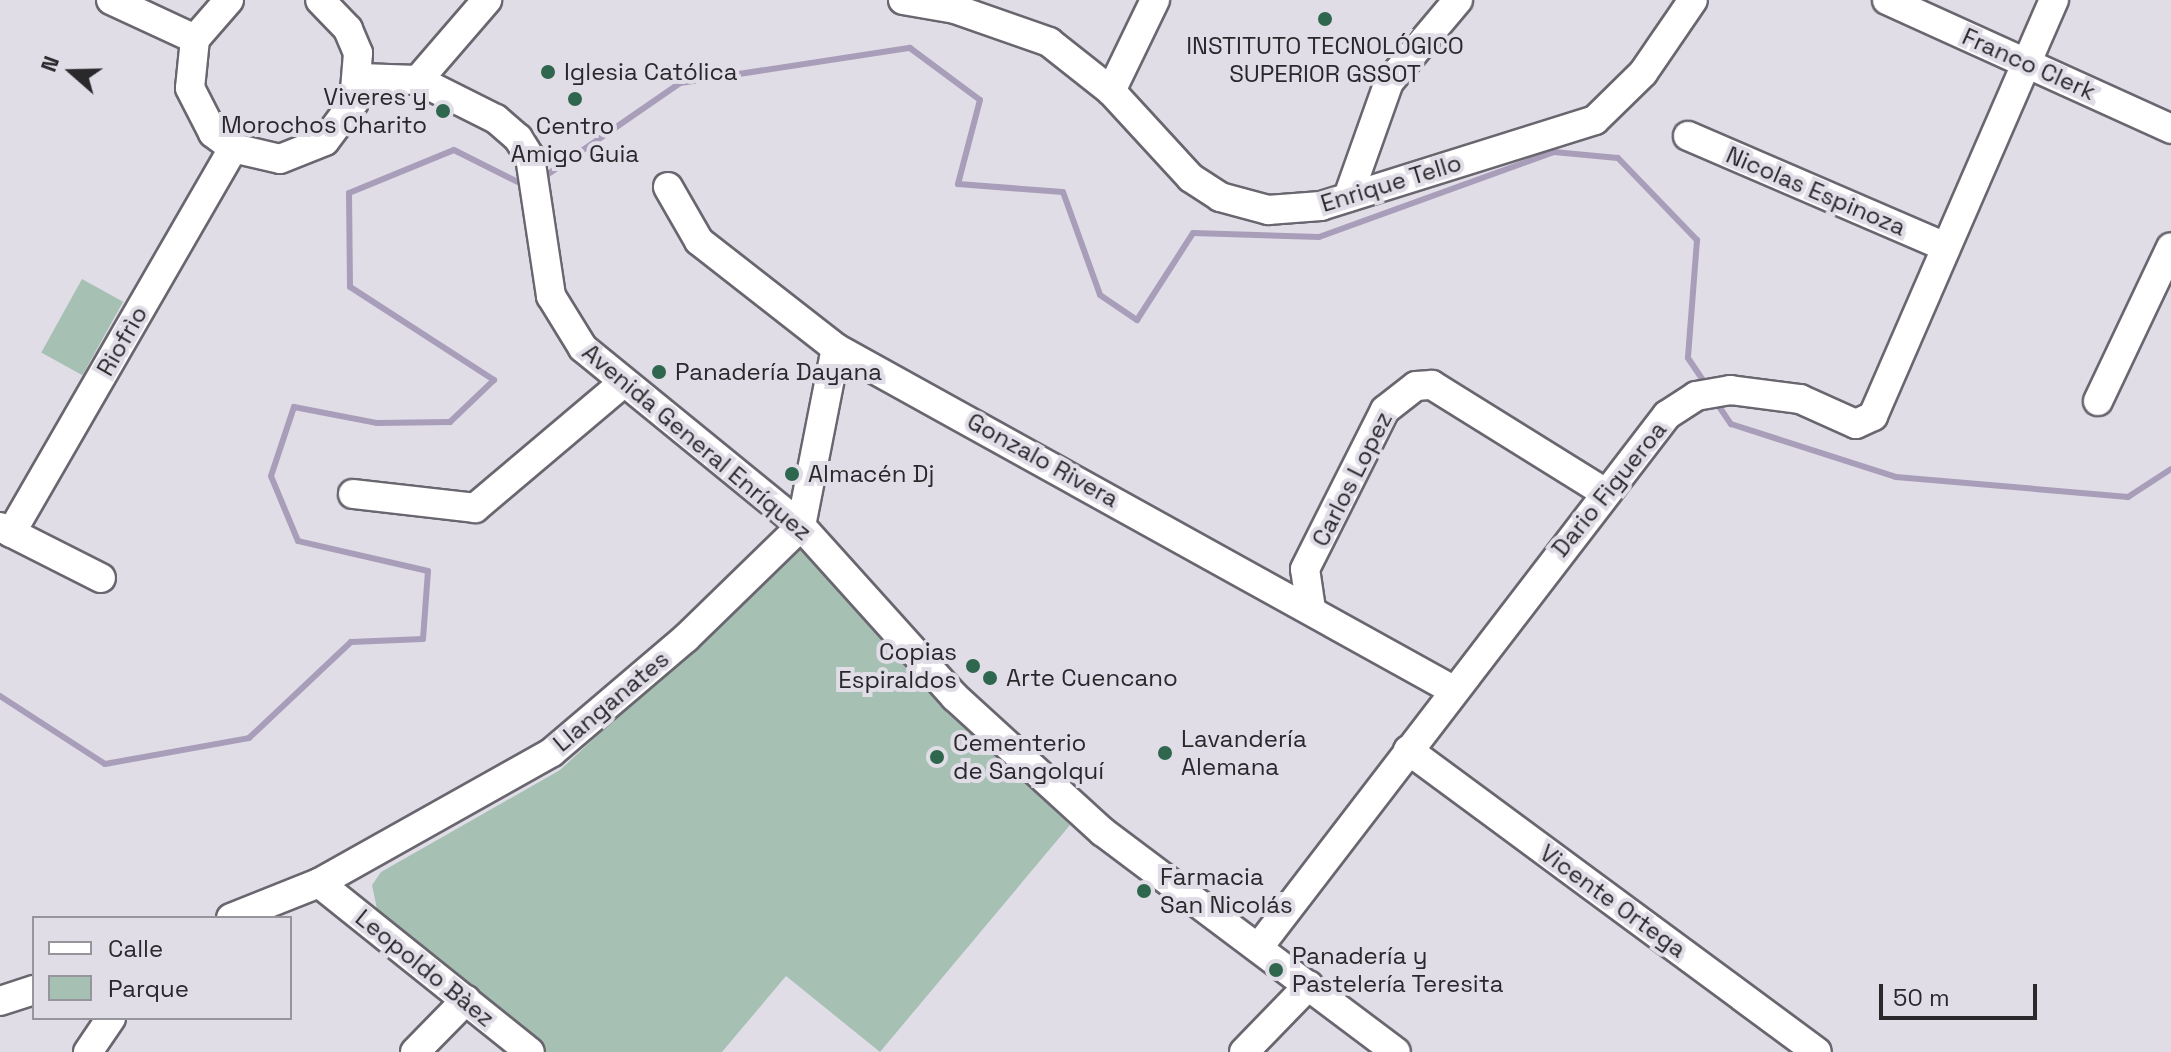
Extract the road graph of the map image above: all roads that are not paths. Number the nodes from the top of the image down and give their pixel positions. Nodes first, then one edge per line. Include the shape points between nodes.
1 (111, 0) edge
2 (229, 0) edge
3 (320, 0) edge
4 (487, 0) edge
5 (903, 0) edge
6 (1155, 0) edge
7 (1458, 0) edge
8 (1693, 0) edge
9 (1887, 0) edge
10 (2054, 0) edge
11 (195, 39) junction
12 (2027, 61) junction
13 (360, 78) junction
14 (418, 80) junction
15 (1111, 91) junction
16 (2171, 129) edge
17 (1688, 136) dead end
18 (233, 148) junction
19 (668, 187) dead end
20 (1348, 197) junction
21 (1943, 246) junction
22 (2171, 247) edge
23 (836, 348) junction
24 (623, 383) junction
25 (2098, 401) dead end
26 (1604, 492) junction
27 (353, 494) dead end
28 (801, 526) junction
29 (5, 530) edge
30 (101, 578) dead end
31 (1311, 609) junction
32 (1453, 690) junction
33 (1408, 750) junction
34 (319, 883) junction
35 (236, 916) edge
36 (1258, 948) junction
37 (1309, 985) junction
38 (32, 991) edge
39 (466, 1000) junction
40 (0, 1001) edge
41 (110, 1020) edge
42 (88, 1052) edge
43 (415, 1052) edge
44 (530, 1052) edge
45 (1244, 1052) edge
46 (1396, 1052) edge
47 (1817, 1052) edge

1 - 11 street
2 - 11 street
3 - 13 street via 348,29
4 - 14 street
5 - 15 street, Enrique Tello via 1049,42
6 - 15 street
7 - 20 street via 1389,82
8 - 20 street, Enrique Tello via 1643,73 1595,120
9 - 12 street, Franco Clerk
10 - 12 street, Dario Figueroa
11 - 18 street via 190,88 198,112
12 - 16 street, Franco Clerk
12 - 21 street, Dario Figueroa
13 - 14 street, Avenida General Enríquez
13 - 18 street via 343,124 304,153 280,159
14 - 24 street, Avenida General Enríquez via 496,119 530,157 560,317
15 - 20 street, Enrique Tello via 1191,178 1220,197 1268,210
17 - 21 street, Nicolas Espinoza
18 - 29 street, Riofrìo
19 - 23 street, Gonzalo Rivera via 699,241
21 - 26 street, Dario Figueroa via 1881,406 1864,423 1779,394 1730,390 1696,396 1655,428
22 - 25 street
23 - 28 street
23 - 31 street, Gonzalo Rivera
24 - 27 street via 475,508
24 - 28 street, Avenida General Enríquez
26 - 31 street, Carlos Lopez via 1432,385 1416,386 1385,410 1305,569
26 - 32 street, Dario Figueroa
28 - 34 street, Llanganates via 686,638 552,752
28 - 36 street, Avenida General Enríquez via 955,697 1103,832
29 - 30 street
31 - 32 street, Gonzalo Rivera
32 - 33 street, Dario Figueroa
33 - 36 street, Dario Figueroa
33 - 47 street, Vicente Ortega
34 - 35 street, Llanganates
34 - 39 street, Leopoldo Bàez
36 - 37 street, Avenida General Enríquez
37 - 45 street
37 - 46 street, Avenida General Enríquez
38 - 40 street
39 - 43 street
39 - 44 street, Leopoldo Bàez
41 - 42 street

